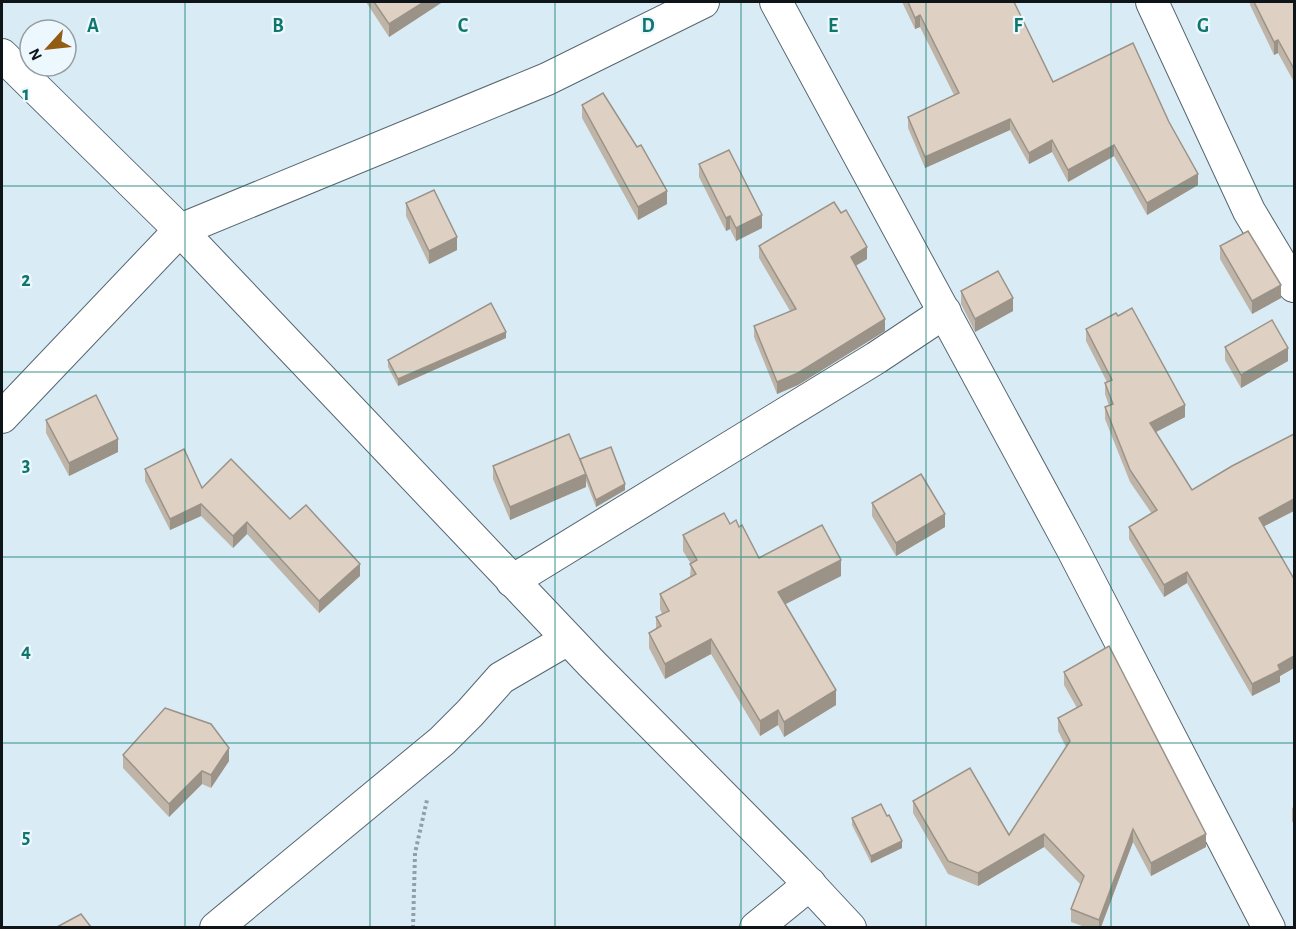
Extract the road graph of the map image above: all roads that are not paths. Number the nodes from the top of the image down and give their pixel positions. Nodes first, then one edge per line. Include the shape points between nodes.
1 (703, 2) edge
2 (776, 2) edge
3 (1152, 2) edge
4 (2, 55) edge
5 (180, 230) junction
6 (1294, 286) edge
7 (945, 312) junction
8 (2, 417) edge
9 (512, 580) junction
10 (568, 639) junction
11 (810, 884) junction
12 (216, 927) edge
13 (756, 927) edge
14 (850, 927) edge
15 (1269, 927) edge

1 - 5 street via 547,79
2 - 7 street
3 - 6 street via 1249,212
4 - 5 street
5 - 8 street
5 - 9 street
7 - 9 street
7 - 15 street
9 - 10 street
10 - 11 street
10 - 12 street via 501,678 442,741
11 - 13 street
11 - 14 street

